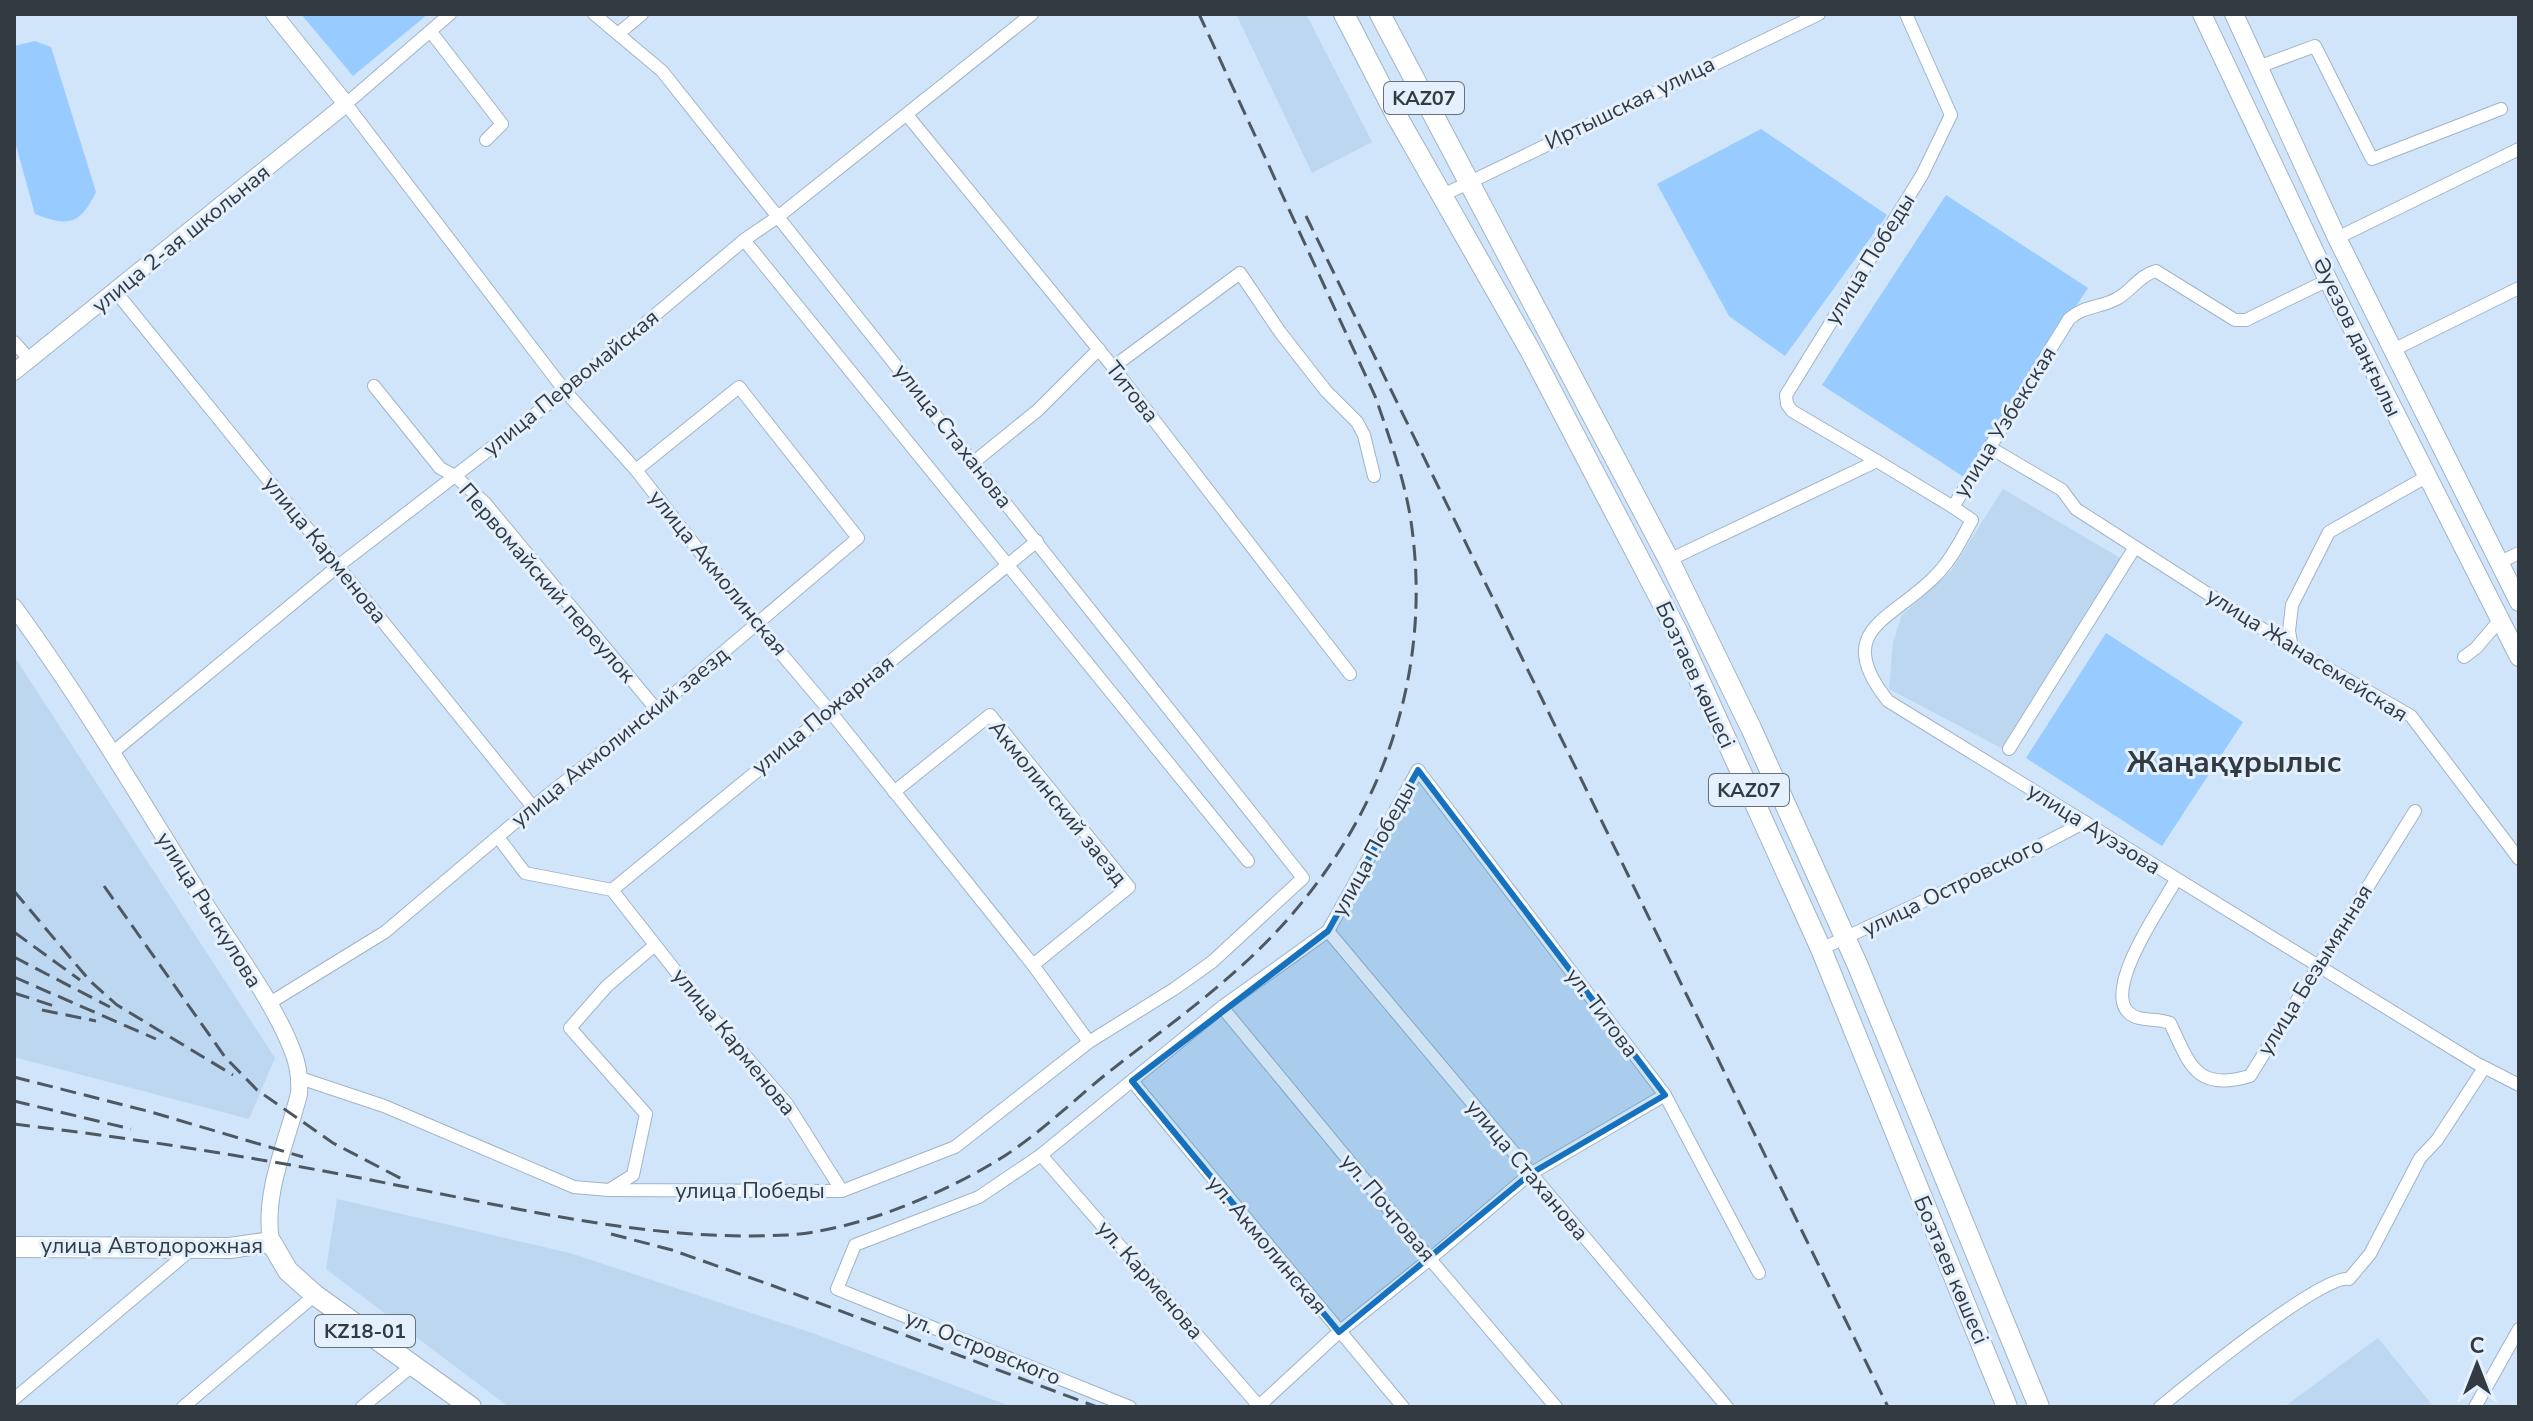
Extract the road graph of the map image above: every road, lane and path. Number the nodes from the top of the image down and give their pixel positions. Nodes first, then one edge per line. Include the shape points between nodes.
1 (274, 14) edge
2 (450, 14) edge
3 (594, 14) edge
4 (642, 14) edge
5 (1032, 14) edge
6 (1344, 14) edge
7 (1380, 14) edge
8 (1819, 14) edge
9 (1906, 14) edge
10 (2202, 14) edge
11 (2234, 14) edge
12 (1795, 19) edge
13 (431, 32) junction
14 (619, 33) junction
15 (2258, 67) junction
16 (346, 104) junction
17 (2501, 109) dead end
18 (907, 115) junction
19 (486, 140) dead end
20 (2519, 149) edge
21 (1468, 182) junction
22 (1443, 195) junction
23 (779, 216) junction
24 (2337, 238) junction
25 (744, 240) junction
26 (2328, 280) junction
27 (2519, 288) edge
28 (116, 292) junction
29 (14, 342) edge
30 (1099, 349) junction
31 (2393, 350) junction
32 (30, 360) junction
33 (1113, 367) junction
34 (14, 372) edge
35 (374, 386) dead end
36 (565, 391) junction
37 (1989, 447) junction
38 (1877, 461) junction
39 (974, 462) junction
40 (636, 470) junction
41 (455, 476) junction
42 (1374, 476) dead end
43 (2426, 477) junction
44 (1953, 507) junction
45 (1037, 541) junction
46 (2135, 547) junction
47 (2519, 553) edge
48 (1669, 560) junction
49 (2498, 563) junction
50 (1006, 565) junction
51 (338, 566) junction
52 (2519, 602) edge
53 (14, 607) edge
54 (2500, 620) junction
55 (757, 625) junction
56 (2292, 648) junction
57 (2464, 657) dead end
58 (2519, 657) edge
59 (1350, 674) dead end
60 (656, 709) junction
61 (829, 710) junction
62 (2009, 749) dead end
63 (112, 753) junction
64 (1418, 770) joint
65 (894, 792) junction
66 (533, 807) junction
67 (2415, 811) dead end
68 (2085, 822) junction
69 (498, 837) junction
70 (2519, 859) edge
71 (1248, 861) dead end
72 (1299, 870) joint
73 (2176, 880) junction
74 (612, 890) junction
75 (1328, 931) junction
76 (1845, 938) junction
77 (655, 945) junction
78 (1821, 949) junction
79 (1033, 965) junction
80 (2317, 967) junction
81 (268, 1004) junction
82 (1222, 1007) junction
83 (1089, 1042) junction
84 (2484, 1068) junction
85 (300, 1078) junction
86 (1132, 1081) junction
87 (2519, 1085) edge
88 (1665, 1095) junction
89 (1041, 1155) junction
90 (1530, 1174) junction
91 (609, 1190) junction
92 (842, 1191) junction
93 (271, 1242) junction
94 (14, 1247) edge
95 (193, 1248) junction
96 (1430, 1259) junction
97 (1759, 1273) dead end
98 (837, 1289) joint
99 (315, 1295) junction
100 (2519, 1329) edge
101 (1339, 1332) junction
102 (412, 1366) junction
103 (14, 1399) edge
104 (1258, 1406) edge
105 (183, 1407) edge
106 (362, 1407) edge
107 (471, 1407) edge
108 (1130, 1407) edge
109 (1403, 1407) edge
110 (1556, 1407) edge
111 (1727, 1407) edge
112 (2007, 1407) edge
113 (2039, 1407) edge
114 (2160, 1407) edge
115 (2475, 1407) edge

1 - 16 street
2 - 13 street
3 - 14 street, улица Стаханова
4 - 14 street
5 - 18 street, улица Первомайская
6 - 22 main road, Бозтаев көшесі / KAZ07
7 - 21 main road, Бозтаев көшесі / KAZ07
8 - 12 street, Иртышская улица
9 - 38 street, улица Победы via 1951,115 1922,175 1786,395 1792,411
10 - 26 main road, Әуезов даңғылы
11 - 15 main road, Әуезов даңғылы
12 - 21 street, Иртышская улица
13 - 16 street
13 - 19 street via 502,124
14 - 23 street, улица Стаханова via 662,71
15 - 17 street via 2315,46 2372,159
15 - 24 main road, Әуезов даңғылы
16 - 28 street, улица 2-ая школьная
16 - 36 street, улица Акмолинская
18 - 23 street, улица Первомайская
18 - 30 street, Титова
20 - 24 street
21 - 22 street, Иртышская улица
21 - 48 main road, Бозтаев көшесі / KAZ07
22 - 78 main road, Бозтаев көшесі / KAZ07 via 1678,633
23 - 25 street, улица Первомайская
23 - 39 street, улица Стаханова
24 - 31 main road, Әуезов даңғылы
25 - 36 street, улица Первомайская
25 - 50 street
26 - 37 street, улица Узбекская via 2246,320 2235,320 2156,271 2148,273 2117,299 2069,319
26 - 43 main road, Әуезов даңғылы
27 - 31 street
28 - 32 street, улица 2-ая школьная
28 - 51 street, улица Карменова
29 - 32 street
30 - 33 street, Титова
30 - 39 street via 1038,410
31 - 49 main road, Әуезов даңғылы
32 - 34 street, улица 2-ая школьная
33 - 42 street via 1240,273 1326,391 1357,422
33 - 59 street, Титова
35 - 41 street, Первомайский переулок via 440,468
36 - 40 street, улица Акмолинская
36 - 41 street, улица Первомайская
37 - 44 street, улица Узбекская
37 - 46 street, улица Жанасемейская via 2062,490 2076,509
38 - 44 street, улица Узбекская
38 - 48 street
39 - 45 street, улица Стаханова
40 - 55 street, улица Акмолинская
40 - 55 street, улица Акмолинский заезд via 739,387 858,538
41 - 51 street, улица Первомайская
41 - 60 street, Первомайский переулок via 485,503
43 - 54 main road, Әуезов даңғылы
43 - 56 street via 2329,532 2292,605
44 - 68 street, улица Ауэзова via 1972,520 1938,574 1875,626 1866,641 1867,671 1888,701
45 - 50 street, улица Пожарная
45 - 72 street, улица Стаханова
46 - 56 street, улица Жанасемейская
46 - 62 street
47 - 49 street
48 - 76 main road, Бозтаев көшесі / KAZ07
49 - 52 main road, Әуезов даңғылы
50 - 61 street, улица Пожарная
50 - 71 street
51 - 63 street, улица Первомайская
51 - 66 street, улица Карменова
53 - 63 street, улица Рыскулова
54 - 57 street
54 - 58 main road, Әуезов даңғылы
55 - 60 street, улица Акмолинский заезд
55 - 61 street, улица Акмолинская
56 - 70 street, улица Жанасемейская via 2411,716
60 - 66 street, улица Акмолинский заезд
61 - 65 street, улица Акмолинская
61 - 74 street, улица Пожарная
63 - 81 street, улица Рыскулова
64 - 75 street, улица Победы
64 - 88 street, ул. Титова
65 - 79 street, улица Акмолинская
65 - 79 street, Акмолинский заезд via 990,715 1129,887
66 - 69 street, улица Акмолинский заезд
67 - 80 street, улица Безымянная
68 - 73 street, улица Ауэзова
68 - 76 street, улица Островского
69 - 74 street via 525,873
69 - 81 street, улица Акмолинский заезд via 385,932
72 - 83 street, улица Победы via 1302,881 1212,962
73 - 80 street, улица Ауэзова
73 - 80 street, улица Безымянная via 2131,958 2121,992 2131,1015 2170,1023 2191,1068 2209,1079 2250,1076
74 - 77 street, улица Карменова
75 - 82 street, улица Победы
75 - 90 street, улица Стаханова
76 - 78 street, улица Островского
76 - 113 main road, Бозтаев көшесі / KAZ07
77 - 91 street via 607,986 570,1028 646,1114 633,1175
77 - 92 street, улица Карменова via 787,1104
78 - 112 main road, Бозтаев көшесі / KAZ07
79 - 83 street, улица Акмолинская
80 - 84 street, улица Ауэзова
81 - 85 street, улица Рыскулова via 293,1051
82 - 86 street, улица Победы
82 - 96 street, ул. Почтовая
83 - 92 street, улица Победы via 955,1147
84 - 87 street, улица Ауэзова
84 - 114 street via 2420,1158 2370,1254 2349,1279 2326,1286 2233,1348
85 - 91 street, улица Победы via 384,1106 574,1187
85 - 93 street, улица Рыскулова via 271,1201
86 - 89 street, улица Победы
86 - 101 street, ул. Акмолинская
88 - 90 street
88 - 97 street, ул. Титова
89 - 98 street, улица Победы via 979,1197 855,1245
89 - 104 street, ул. Карменова
90 - 96 street
90 - 111 street, улица Стаханова
91 - 92 street, улица Победы
93 - 95 main road, улица Автодорожная
93 - 99 main road, улица Автодорожная / KZ18-01 via 288,1271
94 - 95 main road, улица Автодорожная
95 - 103 street
96 - 101 street
96 - 110 street, ул. Почтовая
98 - 108 street, ул. Островского
99 - 102 main road, улица Автодорожная / KZ18-01
99 - 105 street
100 - 115 street
101 - 104 street
101 - 109 street, ул. Акмолинская
102 - 106 street
102 - 107 main road, улица Автодорожная / KZ18-01

